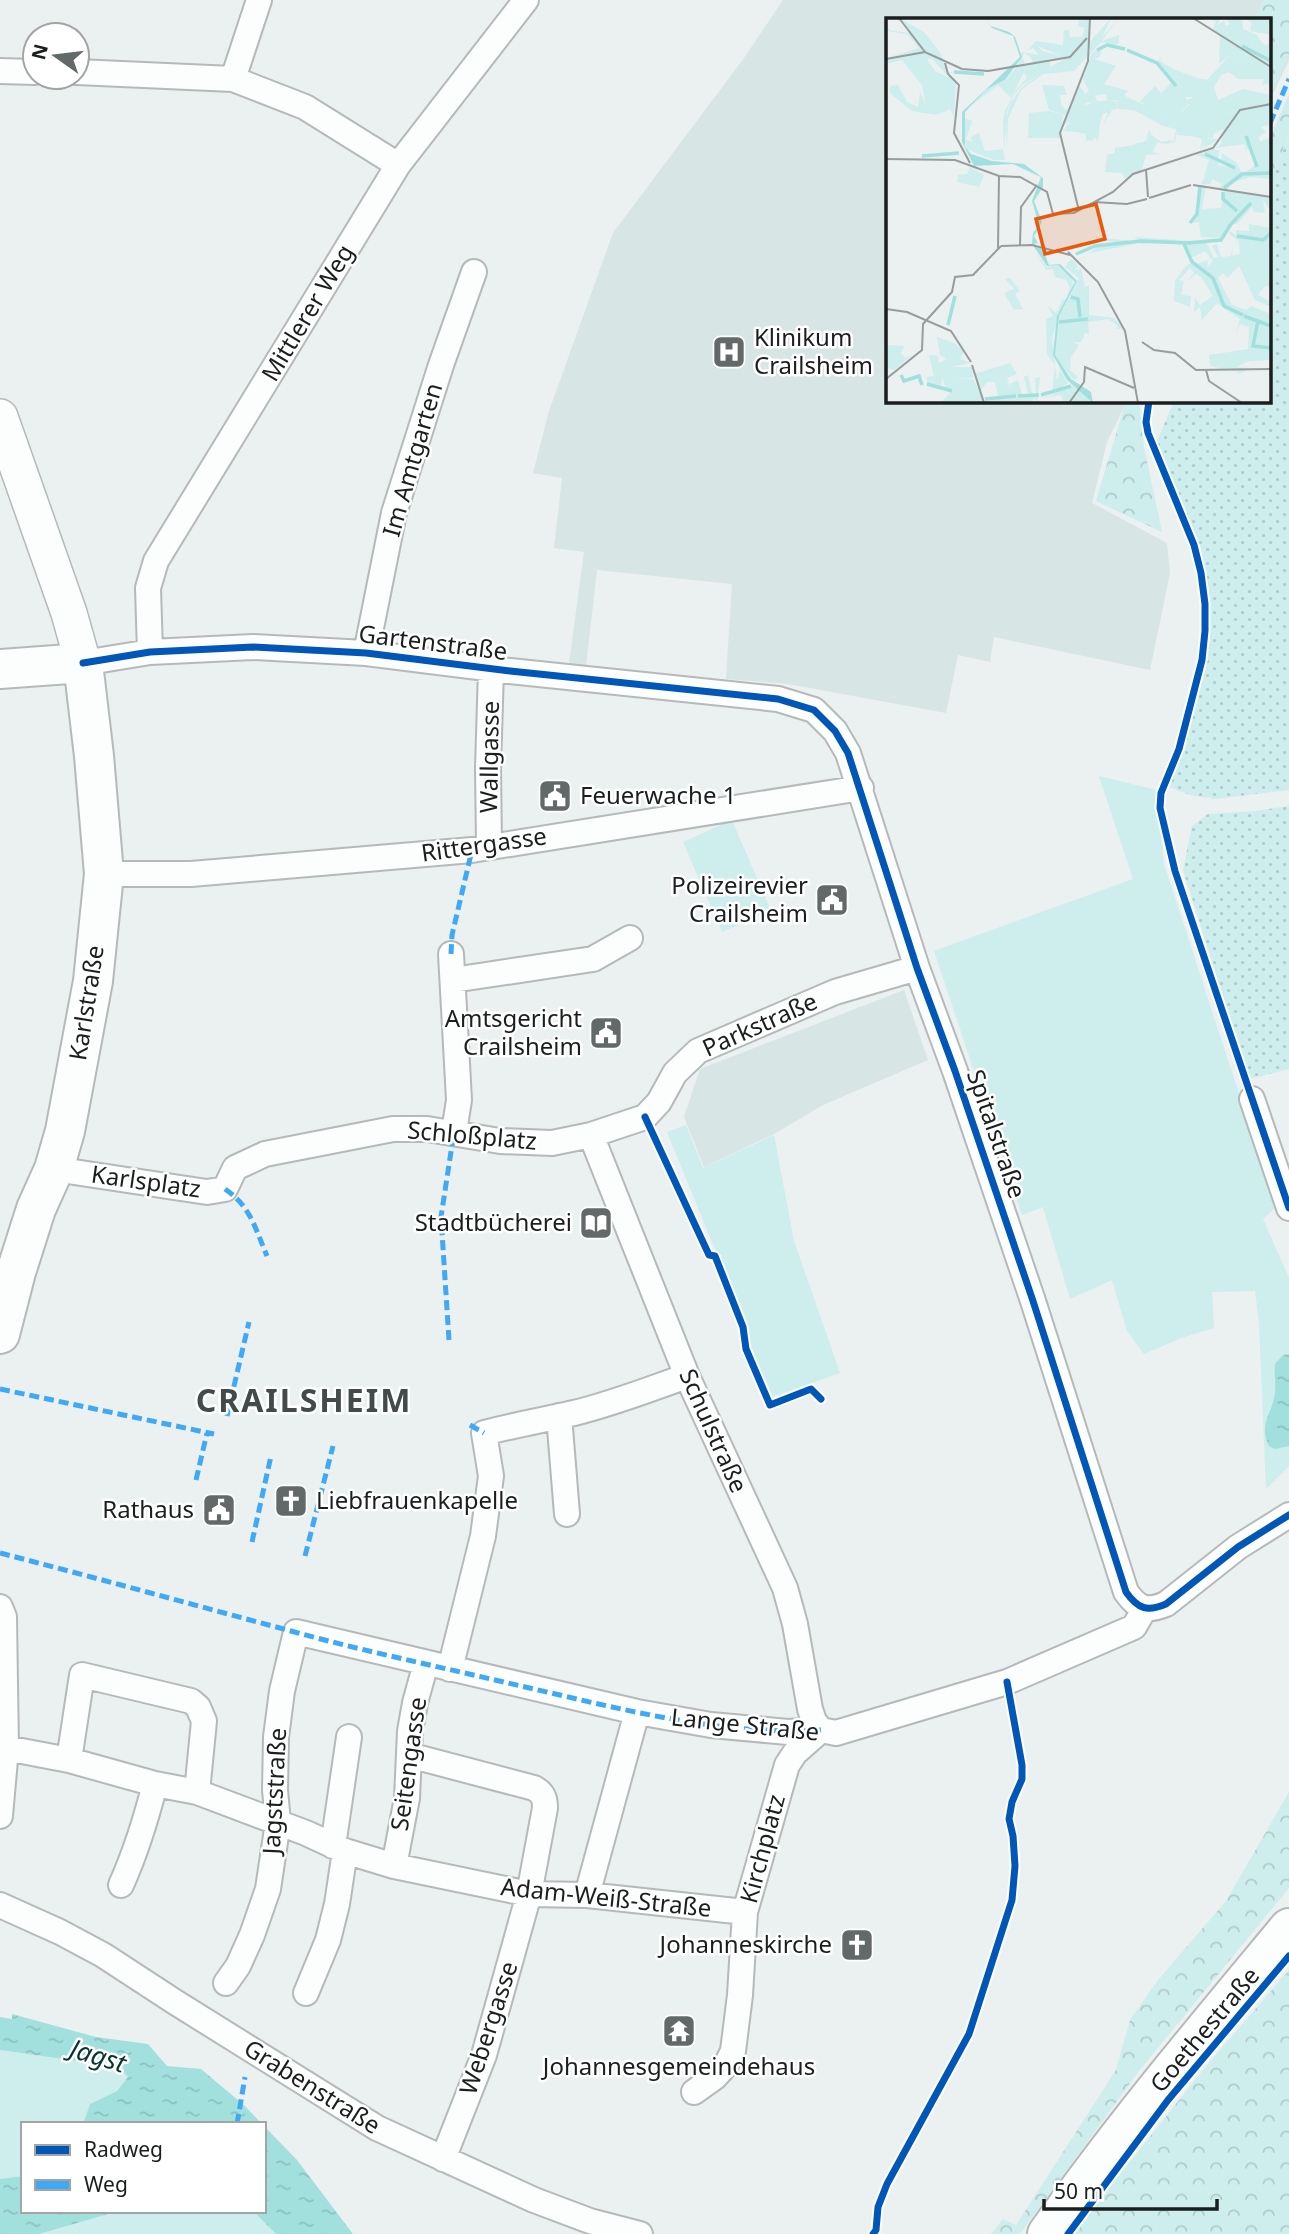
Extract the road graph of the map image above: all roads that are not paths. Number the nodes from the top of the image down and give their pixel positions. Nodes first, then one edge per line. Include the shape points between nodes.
1 (259, 0) edge
2 (526, 0) edge
3 (0, 71) edge
4 (21, 72) edge
5 (91, 73) edge
6 (233, 79) junction
7 (398, 165) junction
8 (474, 272) dead end
9 (0, 417) edge
10 (6, 459) edge
11 (150, 652) junction
12 (366, 653) junction
13 (83, 663) junction
14 (0, 669) edge
15 (491, 669) junction
16 (778, 699) joint
17 (861, 788) junction
18 (489, 846) junction
19 (104, 874) junction
20 (630, 938) dead end
21 (451, 954) dead end
22 (917, 968) junction
23 (453, 980) junction
24 (1252, 1099) dead end
25 (454, 1132) junction
26 (591, 1135) junction
27 (265, 1154) joint
28 (54, 1169) junction
29 (1289, 1208) edge
30 (6, 1285) edge
31 (0, 1334) edge
32 (687, 1376) junction
33 (559, 1416) junction
34 (1289, 1495) edge
35 (566, 1514) dead end
36 (1289, 1515) edge
37 (1238, 1547) junction
38 (0, 1607) edge
39 (1145, 1608) junction
40 (296, 1632) joint
41 (426, 1663) junction
42 (450, 1669) junction
43 (637, 1712) junction
44 (821, 1730) junction
45 (349, 1737) dead end
46 (6, 1748) junction
47 (409, 1755) junction
48 (69, 1760) junction
49 (155, 1784) junction
50 (197, 1792) junction
51 (0, 1816) edge
52 (278, 1822) junction
53 (339, 1848) junction
54 (394, 1866) junction
55 (121, 1885) dead end
56 (529, 1894) junction
57 (587, 1895) junction
58 (0, 1905) edge
59 (746, 1912) junction
60 (1289, 1928) edge
61 (226, 1983) dead end
62 (306, 1993) dead end
63 (694, 2092) dead end
64 (443, 2159) junction
65 (640, 2234) edge
66 (1048, 2234) edge

1 - 6 street
2 - 7 street, Mittlerer Weg
3 - 4 street
5 - 6 street
6 - 7 street via 305,107
7 - 11 street, Mittlerer Weg via 156,561 148,588
8 - 12 street, Im Amtgarten via 394,513
9 - 10 main road
10 - 13 main road via 69,613
11 - 12 street, Gartenstraße via 253,647
11 - 13 street, Gartenstraße
12 - 15 street, Gartenstraße
13 - 14 main road
13 - 19 main road, Karlstraße
15 - 16 street, Gartenstraße
15 - 18 street, Wallgasse
16 - 17 street, Spitalstraße via 814,709 835,731
17 - 18 street, Rittergasse
17 - 22 street, Spitalstraße
18 - 19 street, Rittergasse via 191,874
19 - 28 main road, Karlstraße via 93,981
20 - 23 street via 593,960
21 - 23 street
22 - 26 street, Parkstraße via 835,992 698,1051 675,1073 645,1117
22 - 39 street, Spitalstraße via 1033,1301 1126,1592
23 - 25 street via 459,1100
24 - 29 street
25 - 26 street, Schloßplatz via 552,1143
25 - 27 street, Schloßplatz via 393,1129
26 - 32 street, Schulstraße
27 - 28 street, Karlsplatz via 234,1168 225,1189 207,1192
28 - 30 main road, Karlstraße
30 - 31 main road, Karlstraße
32 - 33 street
32 - 44 street, Schulstraße via 785,1588 810,1709
33 - 35 street
33 - 42 street via 484,1433 491,1476
34 - 37 street, Lange Straße
36 - 37 street, Lange Straße
37 - 39 street, Lange Straße via 1166,1604
38 - 46 street via 4,1617
39 - 44 street, Lange Straße via 1134,1627 1007,1682 836,1734
40 - 41 street, Lange Straße
40 - 52 street, Jagststraße via 276,1737
41 - 42 street, Lange Straße
41 - 47 street, Seitengasse via 415,1703
42 - 43 street, Lange Straße
43 - 44 street, Lange Straße via 711,1725
43 - 57 street
44 - 59 street, Kirchplatz via 787,1765
45 - 53 street
46 - 48 street, Adam-Weiß-Straße
46 - 51 street
47 - 54 street, Seitengasse via 407,1798
47 - 56 street, Webergasse via 541,1792 545,1808
48 - 49 street, Adam-Weiß-Straße
48 - 50 street via 82,1675 191,1701 204,1721
49 - 50 street, Adam-Weiß-Straße
49 - 55 street via 145,1825
50 - 52 street, Adam-Weiß-Straße
52 - 53 street, Adam-Weiß-Straße
52 - 61 street, Jagststraße via 268,1889 252,1935
53 - 54 street, Adam-Weiß-Straße
53 - 62 street via 338,1904
54 - 56 street, Adam-Weiß-Straße
56 - 57 street, Adam-Weiß-Straße
56 - 64 street, Webergasse via 484,2055
57 - 59 street, Adam-Weiß-Straße
58 - 64 street, Grabenstraße via 103,1955 377,2129
59 - 63 street, Kirchplatz via 733,2051 715,2077
60 - 66 main road, Goethestraße via 1152,2093
64 - 65 street, Grabenstraße via 534,2200

